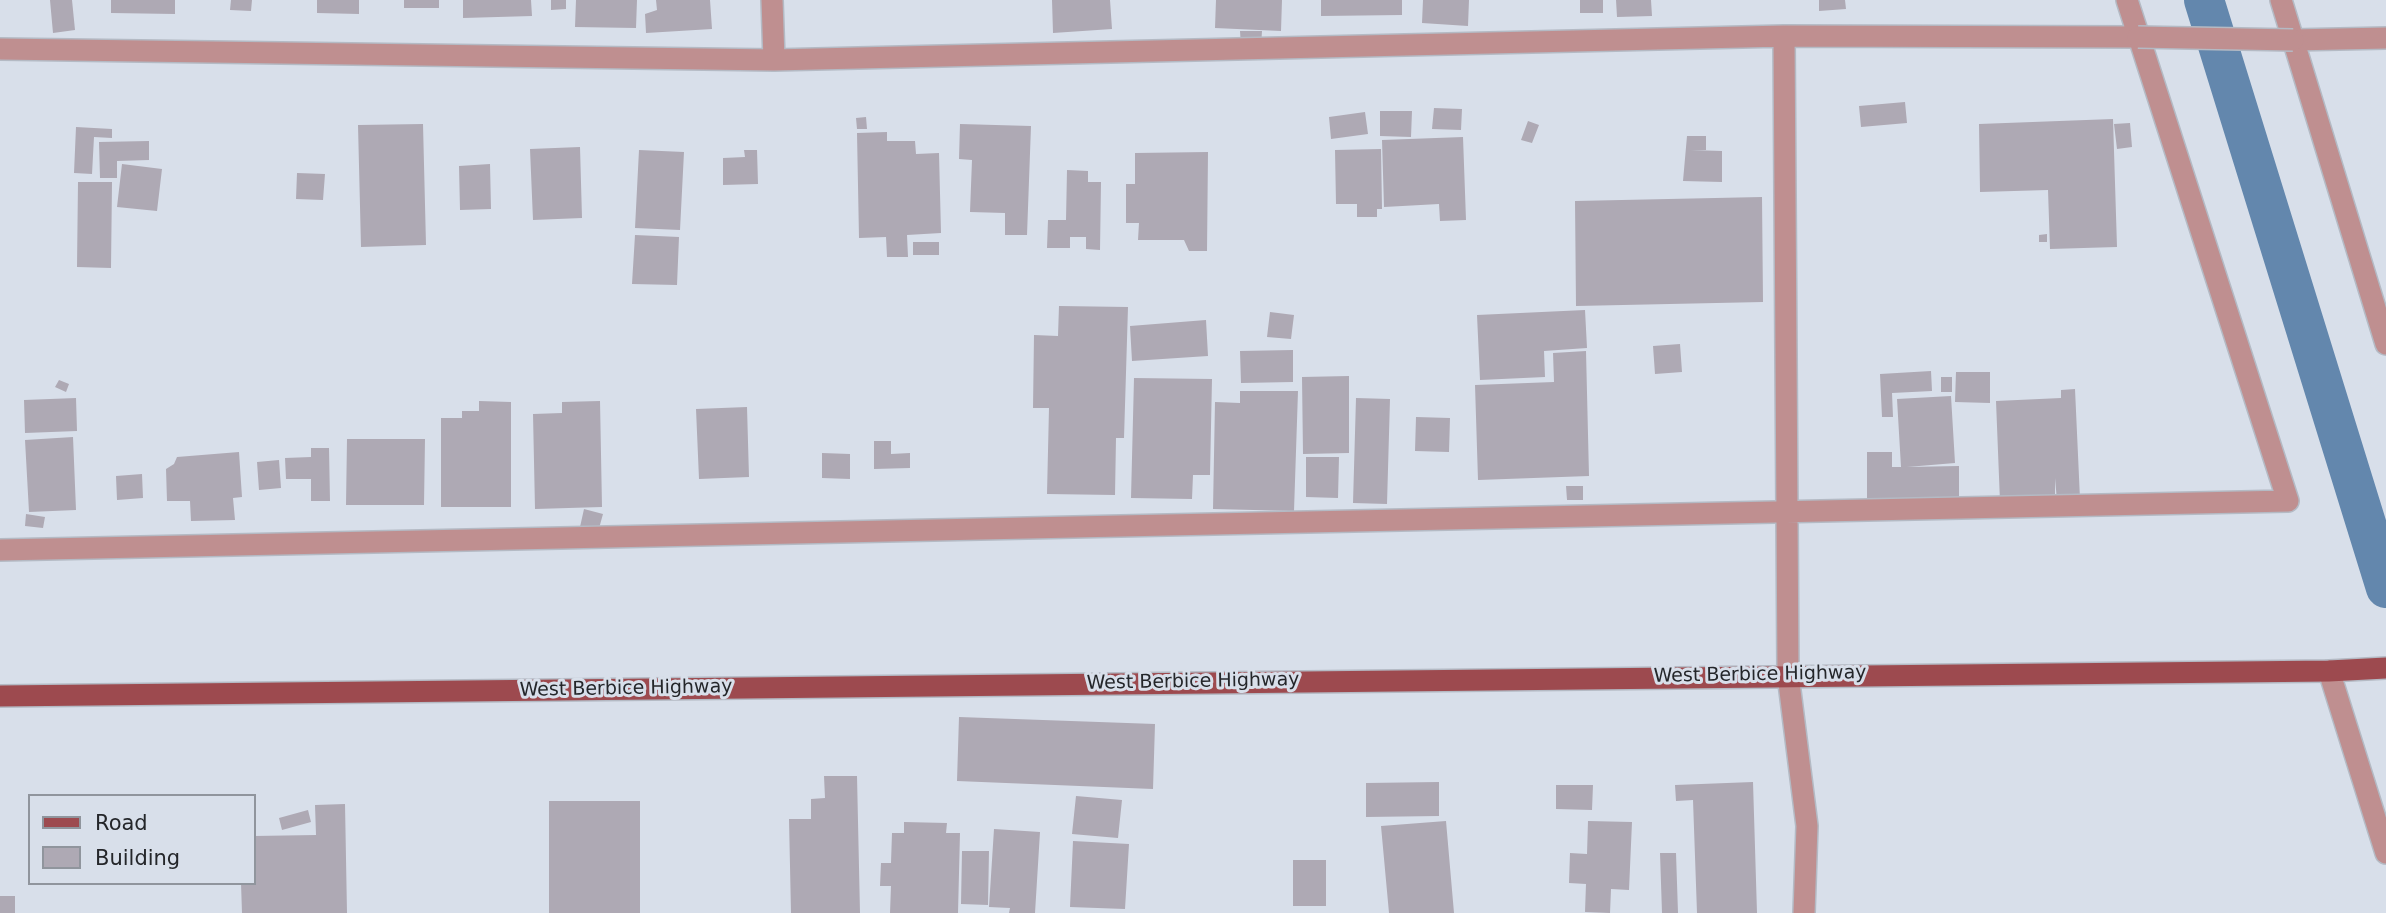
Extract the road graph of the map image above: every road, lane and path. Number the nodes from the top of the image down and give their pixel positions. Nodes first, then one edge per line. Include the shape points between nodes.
1 (772, 0) edge
2 (2127, 0) edge
3 (2280, 0) edge
4 (1784, 36) junction
5 (2386, 38) edge
6 (2293, 40) junction
7 (0, 49) edge
8 (774, 60) junction
9 (2386, 344) edge
10 (1787, 513) junction
11 (0, 550) edge
12 (2380, 668) edge
13 (2329, 671) junction
14 (1788, 675) junction
15 (0, 696) edge
16 (2386, 853) edge
17 (1804, 913) edge

1 - 8 street
2 - 10 street via 2288,501
3 - 6 street
4 - 6 street, bridge
4 - 8 street
4 - 10 street
5 - 6 street
6 - 9 street
7 - 8 street
10 - 11 street
10 - 14 street
12 - 13 main road, West Berbice Highway
13 - 14 main road, West Berbice Highway
13 - 16 street
14 - 15 main road, West Berbice Highway
14 - 17 street via 1807,826

